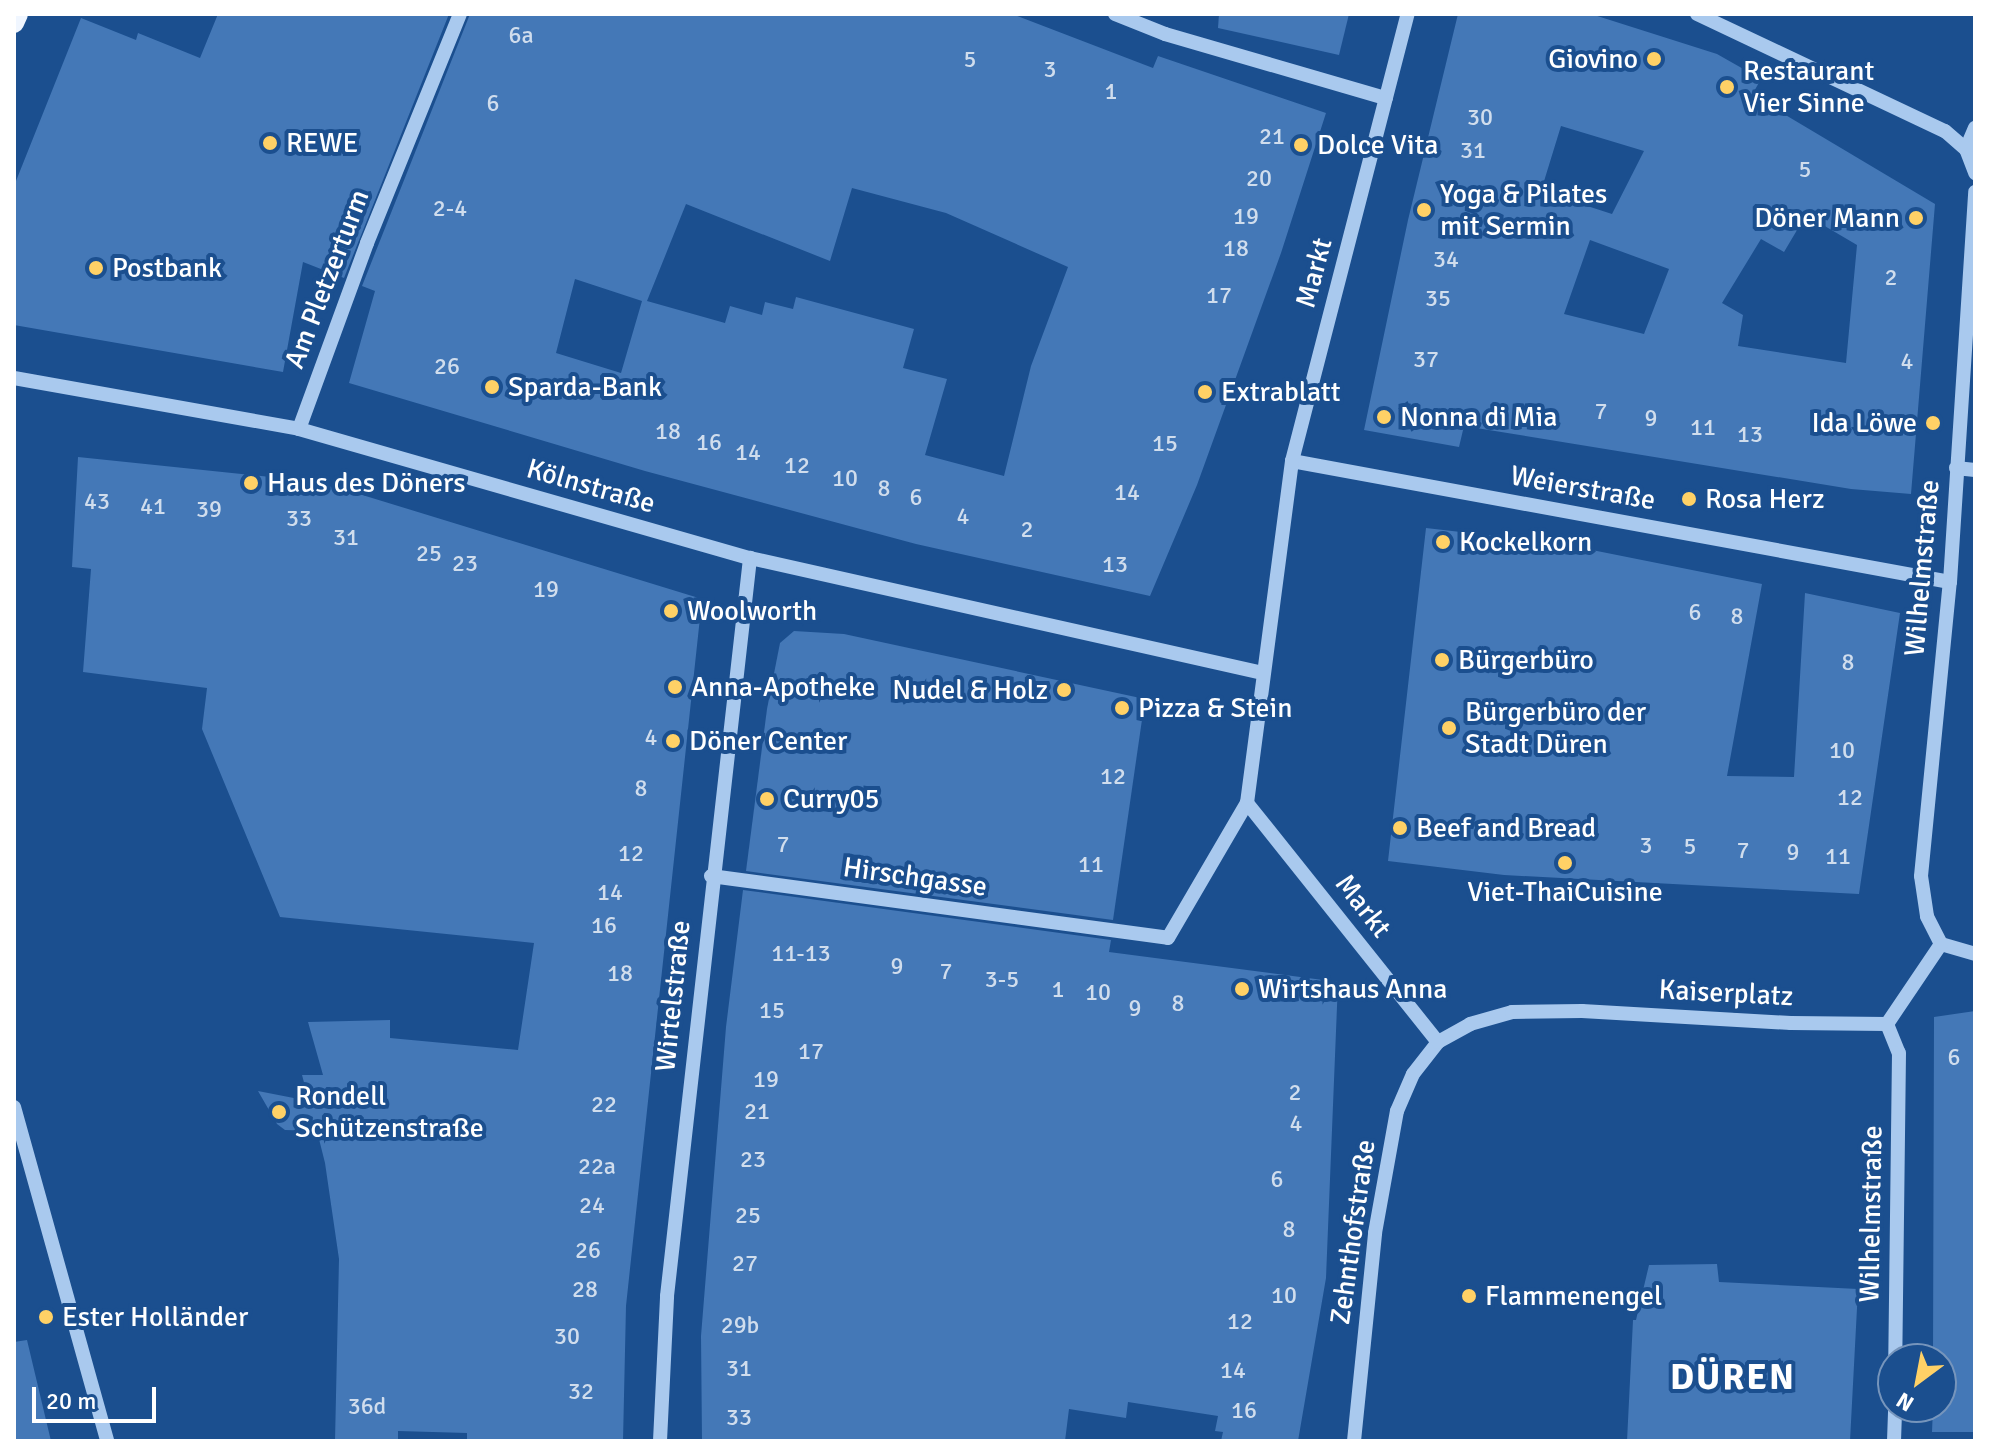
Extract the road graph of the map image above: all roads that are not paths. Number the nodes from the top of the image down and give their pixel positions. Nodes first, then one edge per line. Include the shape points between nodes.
1 (18, 14) edge
2 (460, 14) edge
3 (1115, 14) edge
4 (1408, 14) edge
5 (1697, 14) edge
6 (14, 23) edge
7 (1386, 98) junction
8 (1975, 128) edge
9 (1966, 149) junction
10 (1975, 173) edge
11 (1975, 192) edge
12 (14, 378) edge
13 (299, 429) junction
14 (1292, 461) junction
15 (1956, 468) junction
16 (1975, 470) edge
17 (750, 558) junction
18 (1950, 582) junction
19 (1263, 673) junction
20 (1247, 803) junction
21 (711, 876) junction
22 (1111, 931) joint
23 (1941, 944) junction
24 (1975, 954) edge
25 (1887, 1024) junction
26 (1438, 1042) junction
27 (14, 1107) edge
28 (1895, 1343) edge
29 (107, 1441) edge
30 (660, 1441) edge
31 (1354, 1441) edge

1 - 6 main road
2 - 13 street, Am Pletzerturm
3 - 7 street via 1165,34
4 - 7 street, Markt
5 - 9 street via 1945,131
7 - 14 street, Markt
8 - 9 street
9 - 10 street
11 - 15 street, Wilhelmstraße
12 - 13 street, Kölnstraße
13 - 17 street, Kölnstraße
14 - 18 street, Weierstraße
14 - 19 street, Markt
15 - 16 street
15 - 18 street, Wilhelmstraße
17 - 19 street, Kölnstraße
17 - 21 street, Wirtelstraße
18 - 23 street, Wilhelmstraße via 1921,876 1927,916
19 - 20 street, Markt
20 - 22 street, Markt via 1168,938
20 - 26 street, Markt
21 - 22 street, Hirschgasse
21 - 30 street, Wirtelstraße via 667,1296
23 - 24 street
23 - 25 street
25 - 26 street, Kaiserplatz via 1512,1012 1470,1024
25 - 28 street, Wilhelmstraße via 1899,1053
26 - 31 street, Zehnthofstraße via 1413,1074 1397,1111 1375,1233
27 - 29 street

